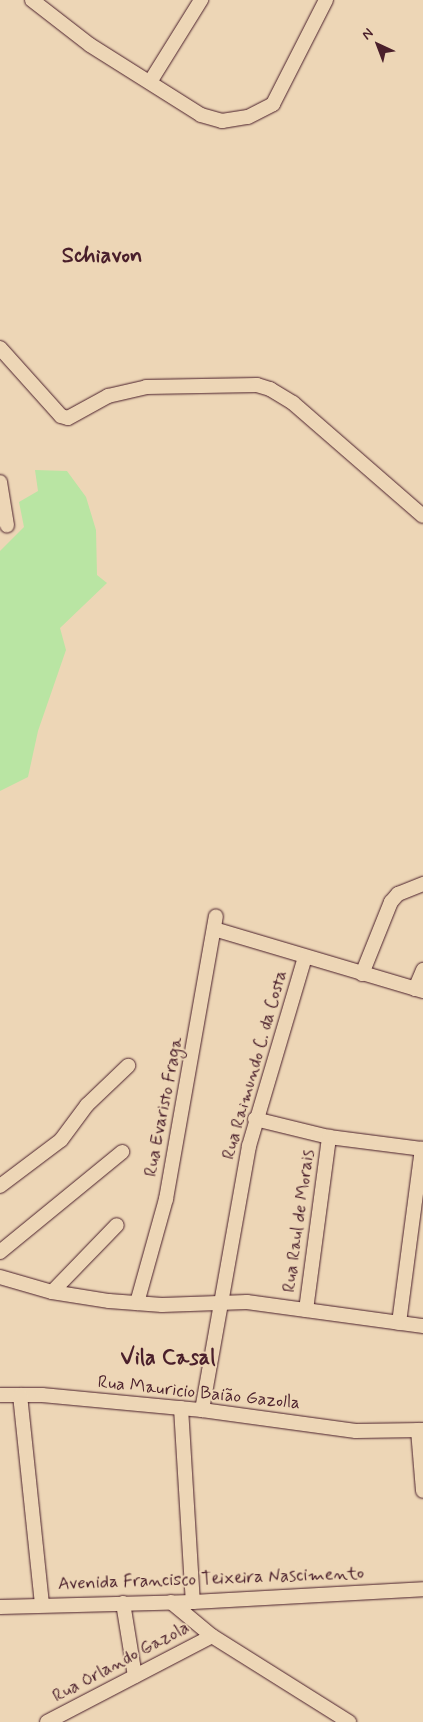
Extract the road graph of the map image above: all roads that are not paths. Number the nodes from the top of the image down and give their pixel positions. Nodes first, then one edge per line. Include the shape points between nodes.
1 (32, 0) edge
2 (201, 0) edge
3 (326, 0) edge
4 (150, 82) junction
5 (0, 348) edge
6 (0, 482) edge
7 (423, 516) edge
8 (7, 525) dead end
9 (423, 884) edge
10 (305, 957) junction
11 (423, 970) edge
12 (362, 974) junction
13 (419, 990) edge
14 (128, 1066) dead end
15 (255, 1119) junction
16 (329, 1137) junction
17 (423, 1149) edge
18 (122, 1152) dead end
19 (0, 1186) edge
20 (117, 1225) dead end
21 (0, 1252) edge
22 (0, 1276) edge
23 (52, 1292) junction
24 (220, 1302) junction
25 (137, 1303) junction
26 (306, 1310) junction
27 (399, 1322) junction
28 (423, 1326) edge
29 (0, 1395) edge
30 (20, 1395) junction
31 (181, 1408) junction
32 (202, 1410) junction
33 (421, 1430) edge
34 (423, 1491) edge
35 (423, 1589) edge
36 (171, 1602) junction
37 (193, 1602) junction
38 (123, 1603) junction
39 (42, 1604) junction
40 (0, 1607) edge
41 (212, 1636) junction
42 (135, 1676) junction
43 (47, 1722) edge
44 (349, 1722) edge

1 - 4 street via 90,45
2 - 4 street
3 - 4 street via 273,104 248,118 222,120 201,115
5 - 7 street via 61,416 68,418 126,390 257,384 293,403
6 - 8 street
9 - 12 street via 398,894 391,902
10 - 12 street
10 - 15 street, Rua Raimundo C. da Costa
10 - 25 street, Rua Evaristo Fraga via 215,922 168,1190
11 - 13 street
12 - 13 street
14 - 19 street via 86,1105 61,1140
15 - 16 street
15 - 24 street, Rua Raimundo C. da Costa
16 - 17 street
16 - 26 street, Rua Raul de Morais
17 - 27 street
18 - 21 street
20 - 23 street via 84,1263
22 - 23 street
23 - 25 street
24 - 25 street
24 - 26 street
24 - 32 street, Rua Raimundo C. da Costa
26 - 27 street
27 - 28 street
29 - 30 street, Rua Mauricio Baião Gazolla
30 - 31 street, Rua Mauricio Baião Gazolla
30 - 39 street
31 - 32 street, Rua Mauricio Baião Gazolla
31 - 37 street
32 - 33 street, Rua Mauricio Baião Gazolla via 356,1431
33 - 34 street
35 - 37 street, Avenida Francisco Teixeira Nascimento
36 - 37 street, Avenida Francisco Teixeira Nascimento
36 - 38 street, Avenida Francisco Teixeira Nascimento
36 - 41 street
38 - 39 street, Avenida Francisco Teixeira Nascimento
38 - 42 street
39 - 40 street, Avenida Francisco Teixeira Nascimento
41 - 42 street, Rua Orlando Gazola
41 - 44 street
42 - 43 street, Rua Orlando Gazola

